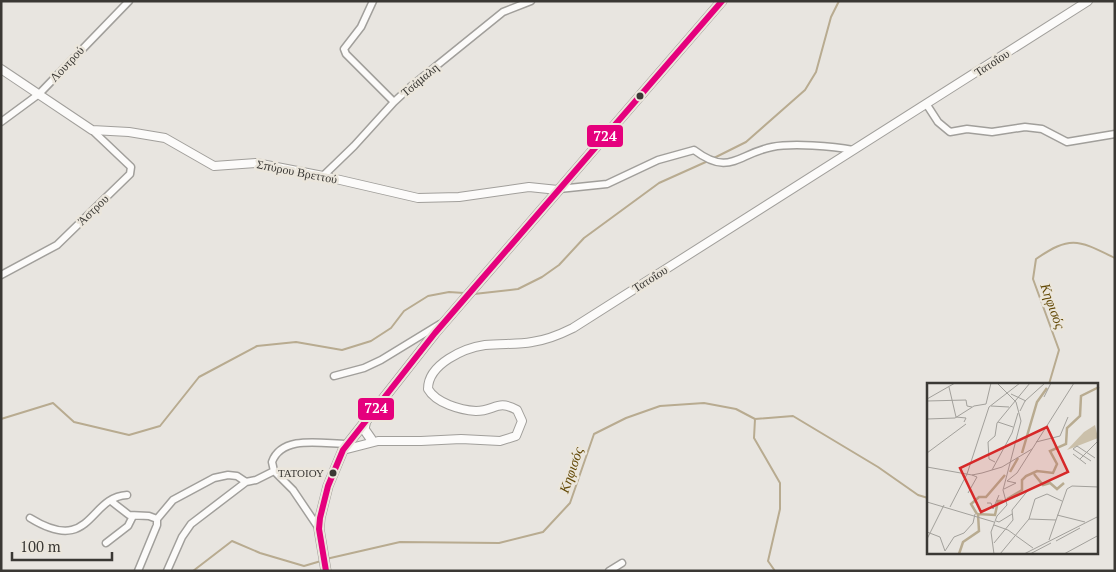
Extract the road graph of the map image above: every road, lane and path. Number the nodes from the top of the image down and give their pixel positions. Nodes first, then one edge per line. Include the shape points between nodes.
1 (128, 1) edge
2 (373, 1) edge
3 (531, 1) edge
4 (722, 1) edge
5 (1088, 1) edge
6 (1, 69) edge
7 (39, 94) junction
8 (394, 102) junction
9 (927, 105) junction
10 (1, 122) edge
11 (92, 130) junction
12 (1115, 134) edge
13 (853, 150) junction
14 (323, 176) junction
15 (558, 190) junction
16 (1, 275) edge
17 (445, 321) junction
18 (334, 376) dead end
19 (366, 418) junction
20 (371, 439) junction
21 (384, 441) junction
22 (347, 445) junction
23 (274, 470) junction
24 (246, 482) junction
25 (127, 495) dead end
26 (111, 502) junction
27 (133, 516) junction
28 (30, 518) dead end
29 (156, 519) junction
30 (319, 529) junction
31 (106, 543) dead end
32 (622, 564) dead end
33 (138, 571) edge
34 (166, 571) edge
35 (326, 571) edge
36 (608, 571) edge

1 - 7 street, Λουτρού
2 - 8 street via 361,27 344,50
3 - 8 street, Τσάμαλη via 503,12
4 - 15 main road
5 - 9 street, Τατοΐου
6 - 7 street
7 - 10 street, Λουτρού
7 - 11 street
8 - 14 street, Τσάμαλη
9 - 12 street via 938,122 950,132 967,129 992,132 1025,127 1042,129 1067,142
9 - 13 street, Τατοΐου
11 - 14 street, Σπύρου Βρεττού via 165,138 214,166 256,164
11 - 16 street, Άστρου via 131,167 130,174 57,245
13 - 15 street via 772,147 725,164 705,158 694,150 658,160 607,184
13 - 21 street, Τατοΐου via 555,338 476,347 432,372 428,378 428,389 436,399 445,403 476,410 503,404 518,410 522,422 516,436 500,441 461,438
14 - 15 street, Σπύρου Βρεττού via 418,198 459,198 529,187
15 - 17 main road
17 - 18 street via 381,360
17 - 19 main road
19 - 20 main road via 364,429
19 - 22 main road
20 - 21 street, Τατοΐου
20 - 22 street, Τατοΐου
21 - 22 street, Τατοΐου
22 - 23 street via 286,445 274,456
22 - 30 main road via 328,486
23 - 24 street
23 - 30 street
24 - 29 street via 237,476 214,478 173,500
24 - 34 street via 191,524
25 - 26 street via 115,497
26 - 27 street
26 - 28 street via 86,524 68,530 61,531
27 - 29 street
27 - 31 street via 128,526
29 - 33 street via 157,525
30 - 35 main road
32 - 36 street

